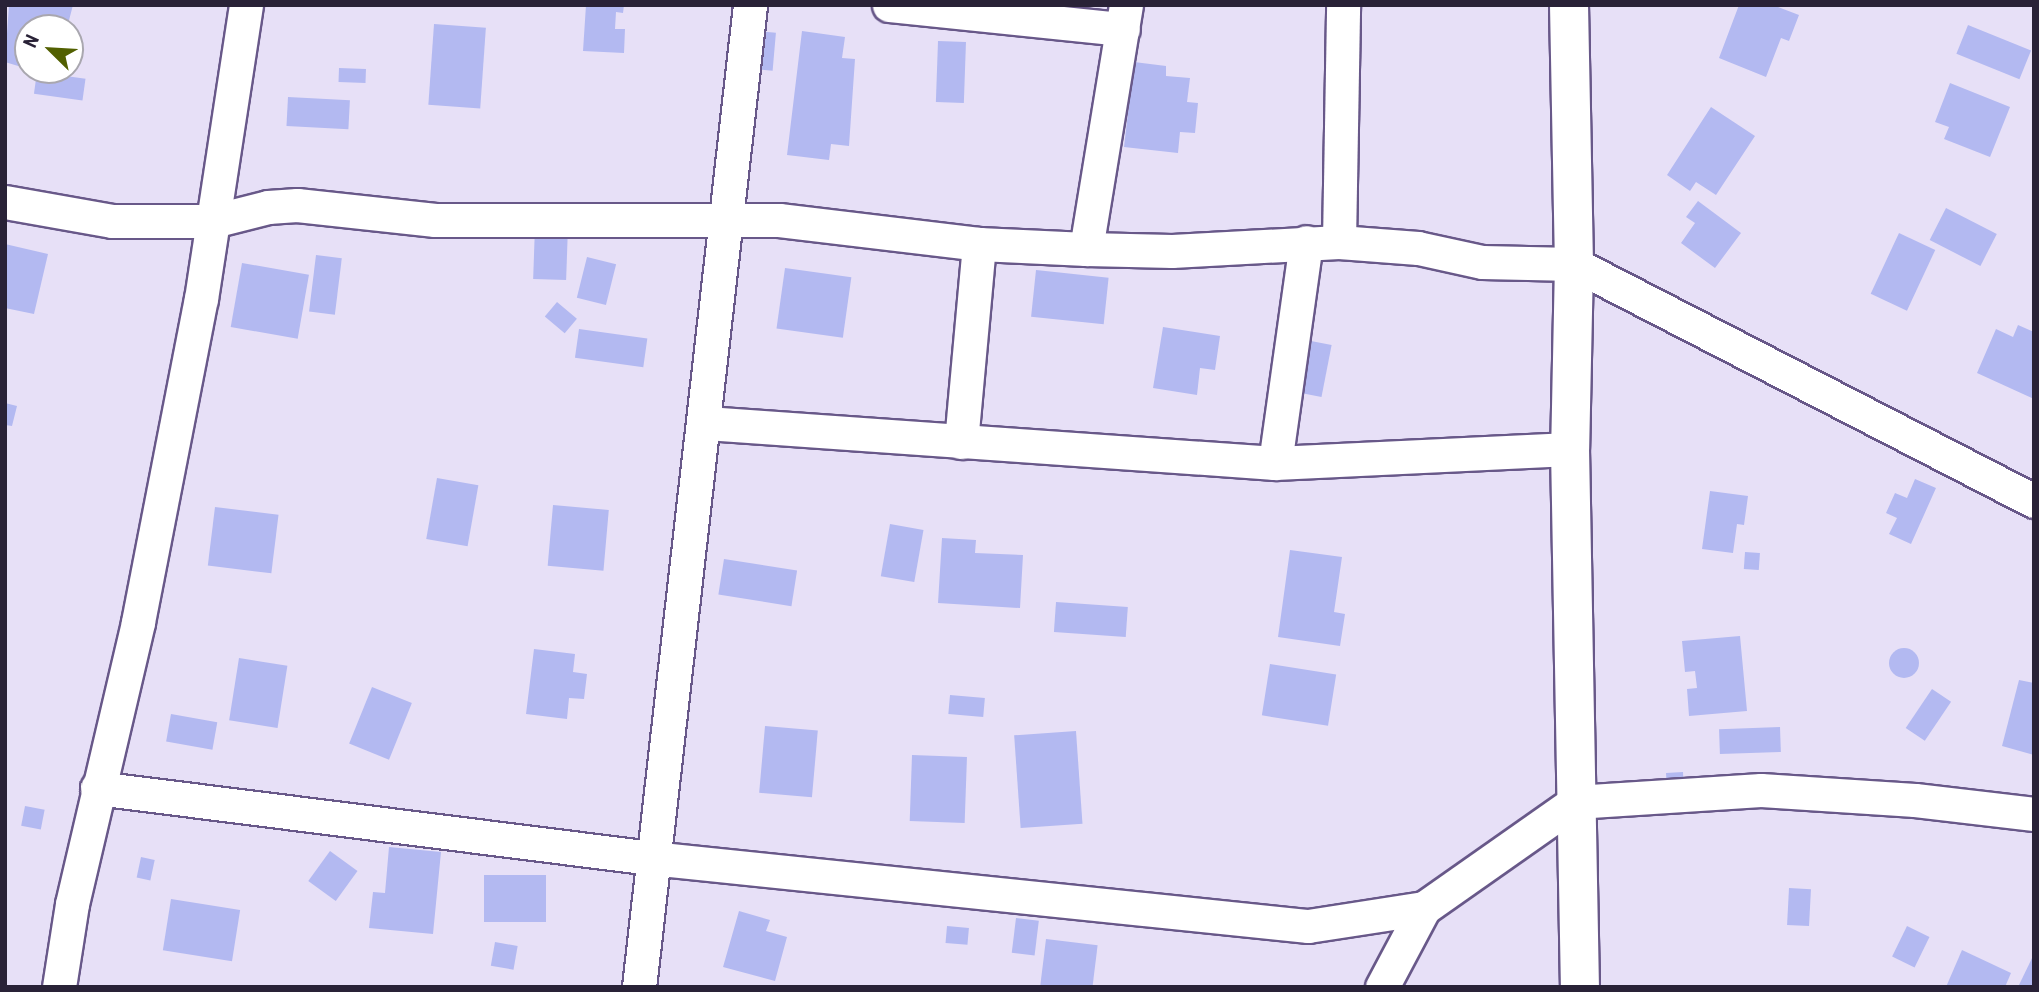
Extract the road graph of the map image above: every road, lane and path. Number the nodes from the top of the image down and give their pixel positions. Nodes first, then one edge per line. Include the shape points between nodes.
1 (246, 5) edge
2 (750, 5) edge
3 (889, 5) edge
4 (1343, 5) edge
5 (1569, 5) edge
6 (925, 7) edge
7 (1124, 17) edge
8 (5, 202) edge
9 (213, 221) junction
10 (728, 221) junction
11 (1306, 242) junction
12 (1339, 243) junction
13 (979, 244) junction
14 (1086, 249) junction
15 (1574, 264) junction
16 (706, 423) junction
17 (961, 442) junction
18 (1570, 449) junction
19 (1275, 463) junction
20 (2034, 501) edge
21 (97, 788) junction
22 (1575, 802) junction
23 (2034, 814) edge
24 (651, 858) junction
25 (1424, 908) junction
26 (59, 987) edge
27 (639, 987) edge
28 (1382, 987) edge
29 (1580, 987) edge

1 - 9 street
2 - 10 street
3 - 6 street
4 - 12 street
5 - 15 street
6 - 7 street
7 - 14 street
8 - 9 street via 111,221
9 - 10 street via 296,205 435,220
9 - 21 street via 138,622
10 - 13 street via 779,220
10 - 16 street
11 - 12 street
11 - 14 street via 1172,251
11 - 19 street
12 - 15 street via 1418,248 1482,262
13 - 14 street
13 - 17 street
15 - 18 street
15 - 20 street
16 - 17 street
16 - 24 street
17 - 19 street
18 - 19 street
18 - 22 street
21 - 24 street
21 - 26 street
22 - 23 street via 1761,790 1915,800
22 - 25 street
22 - 29 street
24 - 25 street via 1308,926
24 - 27 street
25 - 28 street

